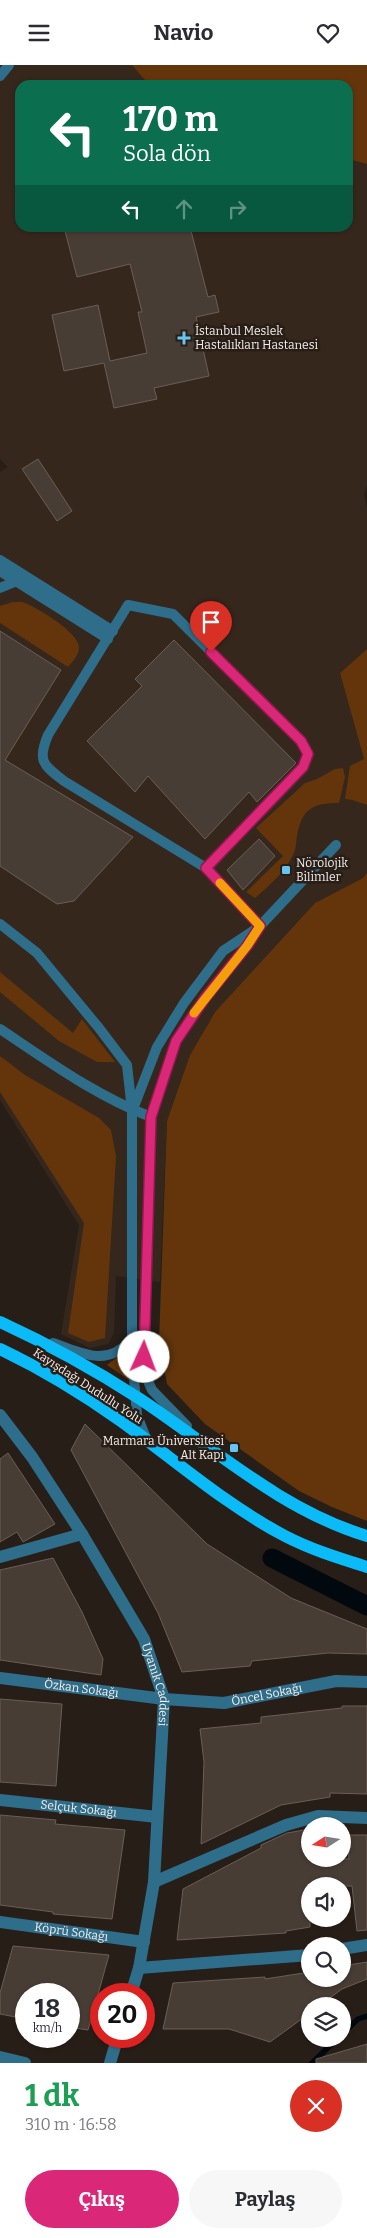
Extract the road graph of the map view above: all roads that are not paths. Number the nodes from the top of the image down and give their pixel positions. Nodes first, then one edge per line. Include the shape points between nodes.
1 (9, 65) edge
2 (0, 76) edge
3 (0, 560) edge
4 (0, 571) edge
5 (19, 577) junction
6 (0, 589) edge
7 (110, 635) junction
8 (336, 845) dead end
9 (206, 868) junction
10 (0, 924) edge
11 (260, 926) junction
12 (0, 1029) edge
13 (132, 1110) junction
14 (151, 1117) junction
15 (0, 1322) edge
16 (28, 1335) junction
17 (132, 1340) junction
18 (0, 1349) edge
19 (135, 1397) junction
20 (0, 1415) edge
21 (147, 1441) junction
22 (211, 1449) junction
23 (82, 1534) junction
24 (367, 1535) edge
25 (0, 1557) edge
26 (367, 1567) edge
27 (0, 1678) edge
28 (367, 1682) edge
29 (164, 1699) junction
30 (0, 1800) edge
31 (157, 1817) junction
32 (367, 1818) edge
33 (154, 1881) junction
34 (0, 1922) edge
35 (144, 1941) junction
36 (367, 1945) edge
37 (351, 1948) edge
38 (301, 1956) edge
39 (139, 1968) junction
40 (134, 1983) edge
41 (114, 2048) edge
42 (0, 2057) edge
43 (25, 2063) edge
44 (110, 2063) edge

1 - 2 lane
3 - 5 lane
4 - 5 lane
5 - 6 lane
5 - 7 lane
7 - 9 lane via 48,735 41,751 43,761 64,781
7 - 9 lane via 128,605 173,613 301,741 308,754 303,767
8 - 11 lane
9 - 11 lane
10 - 13 lane via 37,953 127,1065
11 - 13 lane via 223,951 184,1003 157,1047
11 - 14 lane via 176,1041
12 - 13 lane via 58,1068
13 - 14 lane
13 - 17 lane
14 - 22 lane via 144,1357 148,1381 157,1397
15 - 16 main road, Kayışdağı Dudullu Yolu
16 - 17 lane via 102,1358 122,1350
16 - 19 main road, Kayışdağı Dudullu Yolu
17 - 19 lane
18 - 21 main road, Kayışdağı Dudullu Yolu via 30,1363
19 - 21 lane via 137,1415
19 - 22 main road, Kayışdağı Dudullu Yolu
20 - 23 street, Uyanık Caddesi via 32,1457
21 - 26 main road, Kayışdağı Dudullu Yolu via 223,1497 285,1536 325,1554
22 - 24 main road, Kayışdağı Dudullu Yolu via 293,1505 345,1529
23 - 25 street
23 - 29 street, Uyanık Caddesi via 144,1639
27 - 29 street, Özkan Sokağı
28 - 29 street, Öncel Sokağı via 336,1681 224,1703
29 - 31 street, Uyanık Caddesi
30 - 31 street, Selçuk Sokağı
31 - 33 street, Uyanık Caddesi
32 - 33 street via 318,1816 286,1825
33 - 35 street, Uyanık Caddesi
34 - 35 street, Köprü Sokağı
35 - 39 street, Uyanık Caddesi
36 - 37 street
38 - 39 street
39 - 40 street, Uyanık Caddesi
41 - 44 street
42 - 43 street

